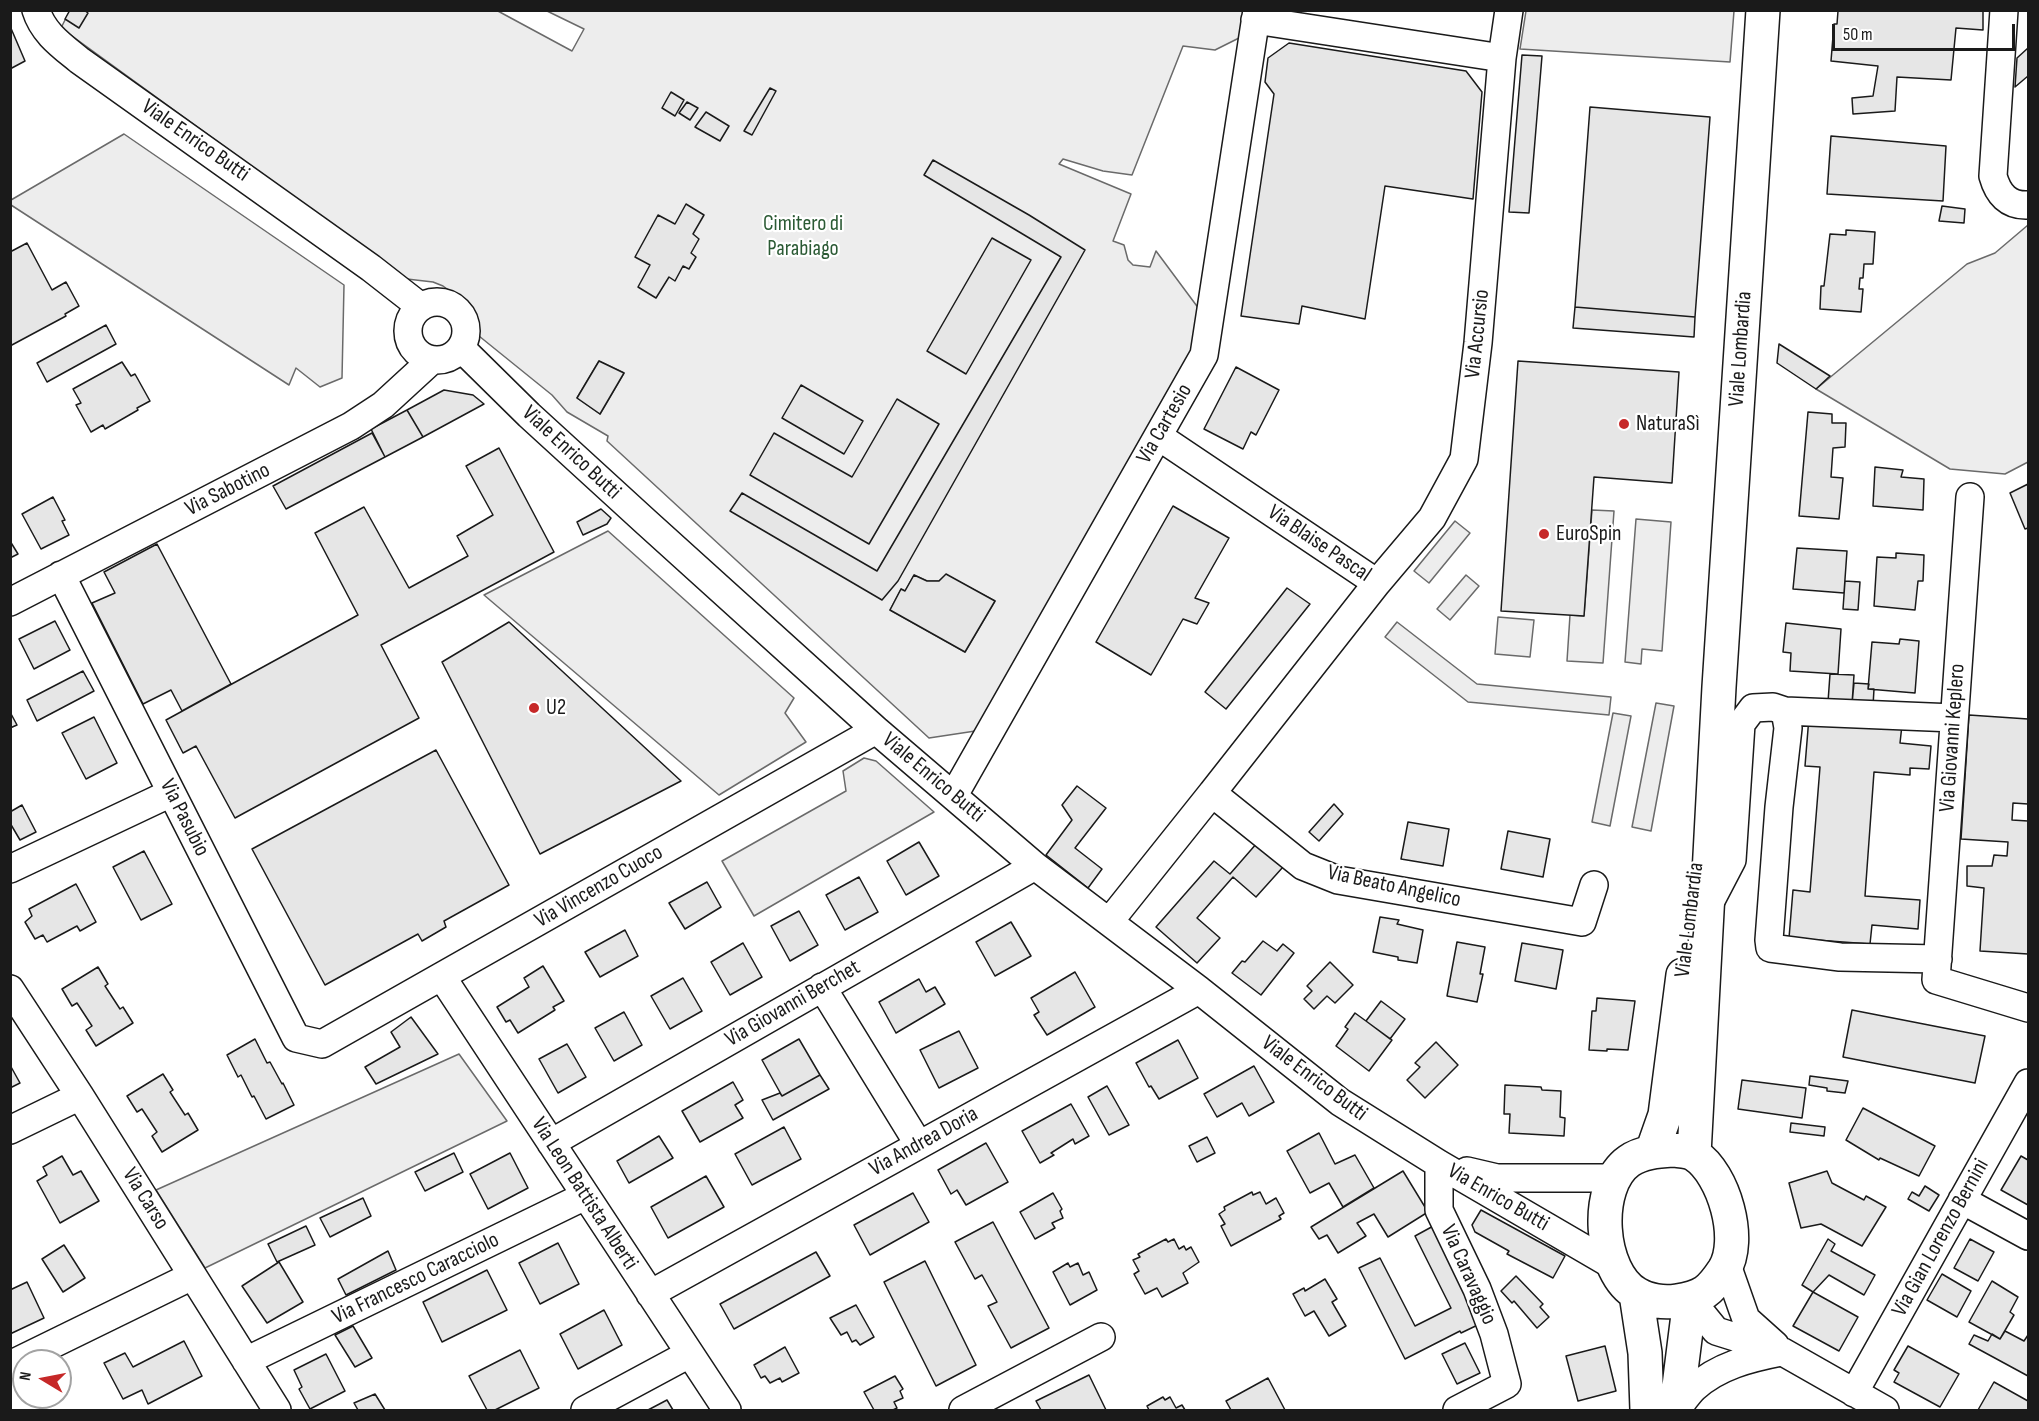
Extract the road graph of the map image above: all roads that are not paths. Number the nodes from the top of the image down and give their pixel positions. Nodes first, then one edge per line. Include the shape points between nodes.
1 (36, 10) edge
2 (1509, 10) edge
3 (1763, 10) edge
4 (2004, 10) edge
5 (1256, 15) edge
6 (1502, 58) junction
7 (2028, 205) edge
8 (421, 307) junction
9 (461, 348) junction
10 (432, 360) junction
11 (1158, 436) junction
12 (1970, 497) dead end
13 (60, 575) junction
14 (1377, 583) junction
15 (10, 602) edge
16 (1719, 687) junction
17 (1785, 711) junction
18 (1954, 718) junction
19 (876, 730) junction
20 (171, 793) junction
21 (1212, 793) junction
22 (954, 795) junction
23 (1035, 866) junction
24 (10, 869) edge
25 (1594, 885) dead end
26 (1707, 910) junction
27 (1109, 922) junction
28 (1937, 970) junction
29 (442, 977) junction
30 (822, 987) junction
31 (10, 989) edge
32 (1198, 990) junction
33 (2028, 1008) edge
34 (322, 1044) joint
35 (2028, 1083) edge
36 (80, 1096) junction
37 (10, 1130) edge
38 (550, 1143) junction
39 (919, 1145) junction
40 (1652, 1152) junction
41 (1694, 1154) junction
42 (1439, 1164) junction
43 (1614, 1178) junction
44 (585, 1196) junction
45 (1962, 1200) junction
46 (2028, 1236) edge
47 (1727, 1265) junction
48 (1614, 1266) junction
49 (192, 1276) junction
50 (650, 1294) junction
51 (1636, 1294) junction
52 (1690, 1299) junction
53 (1101, 1337) dead end
54 (1783, 1352) junction
55 (689, 1354) junction
56 (246, 1361) junction
57 (10, 1365) edge
58 (1854, 1393) junction
59 (277, 1410) edge
60 (585, 1410) edge
61 (726, 1410) edge
62 (963, 1410) edge
63 (1457, 1410) edge
64 (1647, 1410) edge
65 (1676, 1410) edge
66 (1885, 1410) edge

1 - 8 street, Viale Enrico Butti via 50,36 79,60
2 - 6 street, Via Accursio
3 - 16 main road, Viale Lombardia
4 - 7 street via 1992,166 2001,195 2019,206
5 - 6 street
5 - 11 street, Via Cartesio via 1204,355
6 - 14 street, Via Accursio via 1464,459 1432,518
8 - 9 street via 443,302 461,314 466,336
8 - 10 street via 414,314 408,336 413,348
9 - 10 street via 443,360
9 - 19 street, Viale Enrico Butti
10 - 13 street, Via Sabotino via 383,405 351,426
11 - 14 street, Via Blaise Pascal
11 - 22 street, Via Cartesio
12 - 18 street, Via Giovanni Keplero
13 - 15 street, Via Sabotino
13 - 20 street, Via Pasubio
14 - 21 street, Via Blaise Pascal
16 - 26 main road, Viale Lombardia
16 - 40 main road, Viale Lombardia via 1665,1115
17 - 18 street
17 - 26 street via 1773,706 1753,708 1741,724 1732,860
17 - 28 street via 1788,728 1772,883 1770,948
18 - 28 street, Via Giovanni Keplero
19 - 22 street, Viale Enrico Butti
19 - 29 street, Via Vincenzo Cuoco
20 - 24 street
20 - 34 street, Via Pasubio via 296,1038
21 - 25 street, Via Beato Angelico via 1303,866 1338,880 1582,922
21 - 27 street
22 - 23 street, Viale Enrico Butti
23 - 27 street, Viale Enrico Butti
23 - 30 street, Via Giovanni Berchet
26 - 41 main road, Viale Lombardia
27 - 32 street, Viale Enrico Butti
28 - 33 street
29 - 34 street, Via Vincenzo Cuoco
29 - 38 street, Via Leon Battista Alberti
30 - 38 street, Via Giovanni Berchet
30 - 39 street
31 - 36 street, Via Carso
32 - 39 street, Via Andrea Doria
32 - 42 street, Viale Enrico Butti via 1340,1102
35 - 45 street, Via Gian Lorenzo Bernini
36 - 37 street
36 - 49 street, Via Carso
38 - 44 street, Via Leon Battista Alberti
39 - 50 street, Via Andrea Doria
40 - 41 main road via 1673,1149
40 - 43 main road via 1629,1161
41 - 47 main road via 1716,1176 1729,1211 1731,1240
42 - 43 street, Via Enrico Butti via 1497,1178
42 - 48 street, Via Enrico Butti
42 - 63 street, Via Caravaggio via 1439,1210 1477,1289 1507,1384
43 - 48 main road via 1605,1204 1606,1239
44 - 50 street, Via Leon Battista Alberti
44 - 56 street, Via Francesco Caracciolo
45 - 46 street
45 - 58 street, Via Gian Lorenzo Bernini
47 - 52 main road via 1712,1288
47 - 54 street via 1746,1319
48 - 51 main road
49 - 56 street, Via Carso
49 - 57 street
50 - 55 street, Via Leon Battista Alberti
51 - 52 main road via 1653,1300
51 - 64 main road via 1646,1353
52 - 54 street via 1716,1331
52 - 65 main road
53 - 62 street
54 - 58 street
54 - 65 street via 1751,1358 1720,1370 1694,1388
55 - 60 street
55 - 61 street, Via Leon Battista Alberti
56 - 59 street, Via Carso
58 - 66 street

